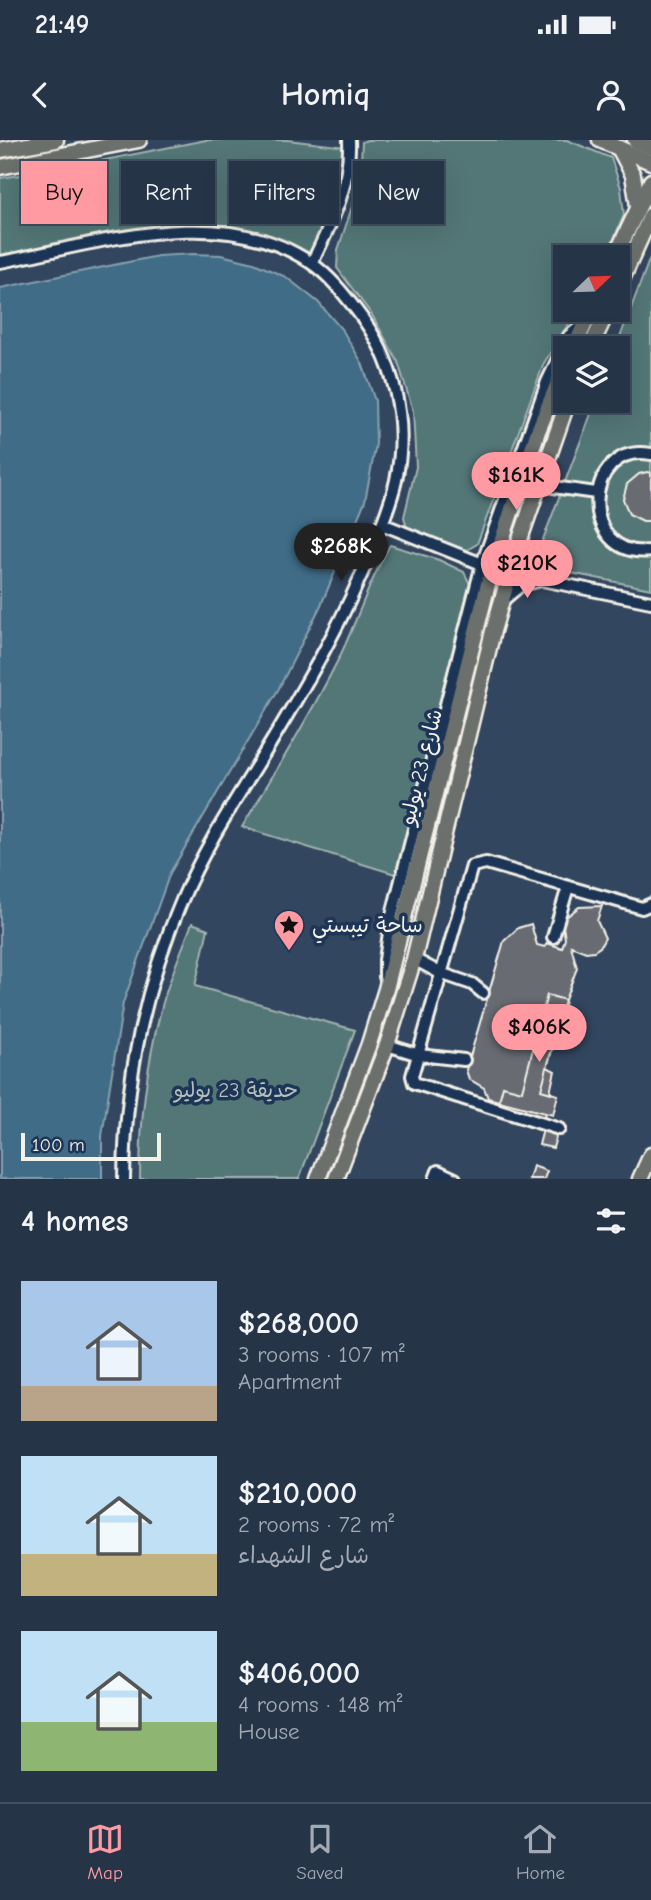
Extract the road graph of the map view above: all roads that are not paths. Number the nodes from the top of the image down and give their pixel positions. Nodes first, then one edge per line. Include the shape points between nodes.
1 (56, 140) edge
2 (139, 140) edge
3 (349, 140) edge
4 (600, 140) edge
5 (635, 140) edge
6 (651, 147) edge
7 (619, 148) junction
8 (0, 150) edge
9 (651, 162) edge
10 (0, 167) edge
11 (651, 181) edge
12 (638, 206) junction
13 (649, 221) edge
14 (620, 245) edge
15 (0, 262) edge
16 (630, 262) edge
17 (312, 263) junction
18 (582, 322) edge
19 (553, 394) edge
20 (564, 413) edge
21 (651, 454) edge
22 (538, 485) junction
23 (596, 494) junction
24 (382, 524) junction
25 (518, 545) junction
26 (651, 551) edge
27 (482, 565) junction
28 (542, 580) junction
29 (502, 601) junction
30 (651, 602) edge
31 (462, 662) junction
32 (568, 887) junction
33 (651, 904) edge
34 (553, 937) dead end
35 (414, 959) junction
36 (440, 973) junction
37 (483, 993) dead end
38 (371, 1040) junction
39 (387, 1045) junction
40 (419, 1055) junction
41 (464, 1060) dead end
42 (559, 1129) dead end
43 (651, 1155) edge
44 (124, 1179) edge
45 (318, 1179) edge
46 (336, 1179) edge
47 (435, 1179) edge
48 (455, 1179) edge
49 (640, 1179) edge

1 - 8 main road
2 - 10 main road
3 - 17 street via 342,196
4 - 7 main road
5 - 6 main road
7 - 9 main road
7 - 12 main road via 633,175
11 - 12 main road
12 - 14 main road
13 - 16 main road
15 - 17 street via 122,239 209,230 267,241
17 - 24 street via 359,313 393,377 400,453
18 - 27 street via 569,336 547,382
19 - 31 main road, شارع 23 يوليو
20 - 22 main road, شارع 23 يوليو
21 - 23 street via 621,458 605,473
22 - 23 street
22 - 25 main road, شارع 23 يوليو
23 - 26 street via 597,516 608,535 626,548
24 - 27 street
24 - 44 street via 341,620 182,899 147,998 133,1060
25 - 28 street via 525,563
25 - 29 main road, شارع 23 يوليو
27 - 31 street
28 - 29 street via 521,585
28 - 30 street
29 - 35 main road, شارع 23 يوليو
31 - 38 main road, شارع 23 يوليو
32 - 33 street via 642,908
32 - 34 street
32 - 36 street via 486,863 472,866
35 - 36 street
35 - 39 main road, شارع 23 يوليو
36 - 37 street via 472,984
36 - 40 street
38 - 39 main road
38 - 45 main road, شارع 23 يوليو
39 - 40 street
39 - 46 main road, شارع 23 يوليو
40 - 41 street
40 - 42 street via 412,1076 420,1087
43 - 49 main road
47 - 48 street via 438,1171

